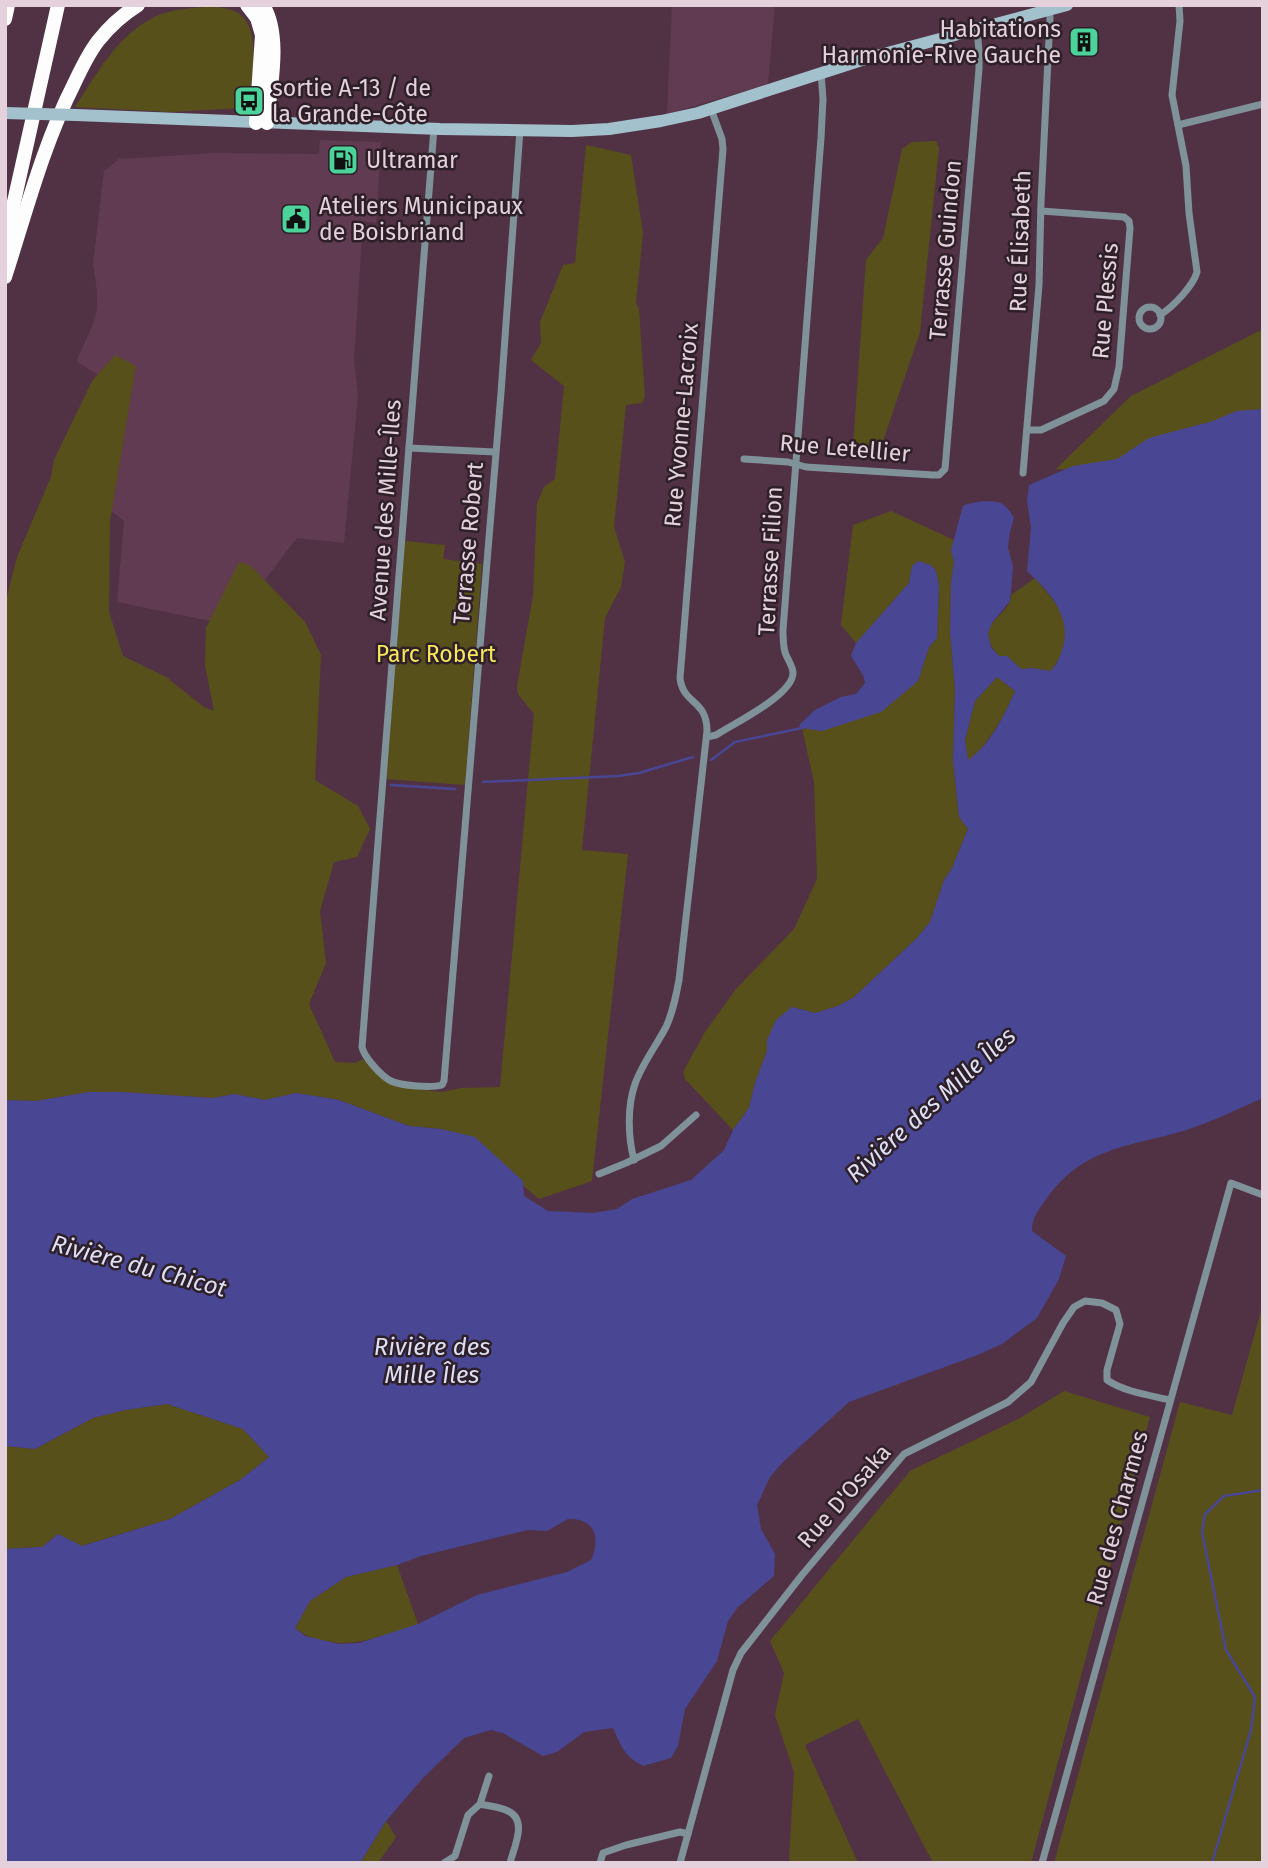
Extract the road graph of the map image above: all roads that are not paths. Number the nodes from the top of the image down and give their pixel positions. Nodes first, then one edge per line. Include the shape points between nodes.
1 (8, 5) edge
2 (58, 5) edge
3 (138, 5) edge
4 (247, 5) edge
5 (263, 5) edge
6 (1067, 5) edge
7 (1179, 5) edge
8 (1049, 10) junction
9 (5, 19) edge
10 (977, 29) junction
11 (821, 73) junction
12 (1263, 104) edge
13 (711, 109) junction
14 (5, 113) edge
15 (262, 123) junction
16 (1178, 125) junction
17 (434, 128) junction
18 (520, 130) junction
19 (1041, 211) junction
20 (5, 242) edge
21 (5, 277) edge
22 (1160, 315) dead end
23 (1027, 430) junction
24 (409, 447) junction
25 (495, 452) junction
26 (744, 459) dead end
27 (795, 464) junction
28 (942, 473) joint
29 (1023, 473) dead end
30 (707, 737) junction
31 (443, 1084) joint
32 (696, 1115) dead end
33 (634, 1160) junction
34 (599, 1174) dead end
35 (1263, 1195) edge
36 (1170, 1400) junction
37 (489, 1776) dead end
38 (480, 1804) junction
39 (688, 1834) junction
40 (444, 1863) edge
41 (510, 1863) edge
42 (600, 1863) edge
43 (680, 1863) edge
44 (1042, 1863) edge

1 - 9 highway
2 - 20 highway
3 - 21 highway via 99,40 72,88 46,149
4 - 15 highway via 262,35
5 - 15 highway via 274,38
6 - 8 main road
7 - 16 street via 1172,92
8 - 10 main road
8 - 19 street, Rue Élisabeth
10 - 11 main road
10 - 28 street, Terrasse Guindon via 979,69 947,463
11 - 13 main road
11 - 27 street, Terrasse Filion via 821,138
12 - 16 street
13 - 18 main road via 608,129
13 - 30 street, Rue Yvonne-Lacroix via 723,149 680,674 683,691 704,713
14 - 15 main road, bridge
15 - 17 main road
16 - 22 street via 1197,272
17 - 18 main road
17 - 24 street, Avenue des Mille-Îles
18 - 25 street, Terrasse Robert
19 - 23 street, Rue Élisabeth
19 - 23 street, Rue Plessis via 1119,216 1128,220 1130,228 1115,387 1096,405 1041,430
23 - 29 street, Rue Élisabeth
24 - 25 street
24 - 31 street, Avenue des Mille-Îles via 362,1047 390,1081
25 - 31 street, Terrasse Robert
26 - 27 street, Rue Letellier
27 - 28 street, Rue Letellier
27 - 30 street, Terrasse Filion via 783,643 793,676 785,689 763,706
30 - 33 street via 678,989 669,1019 634,1085 630,1119
32 - 33 street via 661,1146
33 - 34 street
35 - 36 street, Rue des Charmes via 1231,1183
36 - 39 street, Rue D'Osaka via 1107,1380 1120,1324 1116,1310 1085,1301 1074,1307 1063,1323 1031,1382 1008,1402 904,1454 741,1653
36 - 44 street, Rue des Charmes
37 - 38 street
38 - 40 street via 468,1815 456,1856
38 - 41 street via 510,1811 517,1818 520,1827
39 - 42 street via 626,1844 603,1853
39 - 43 street, Rue D'Osaka

